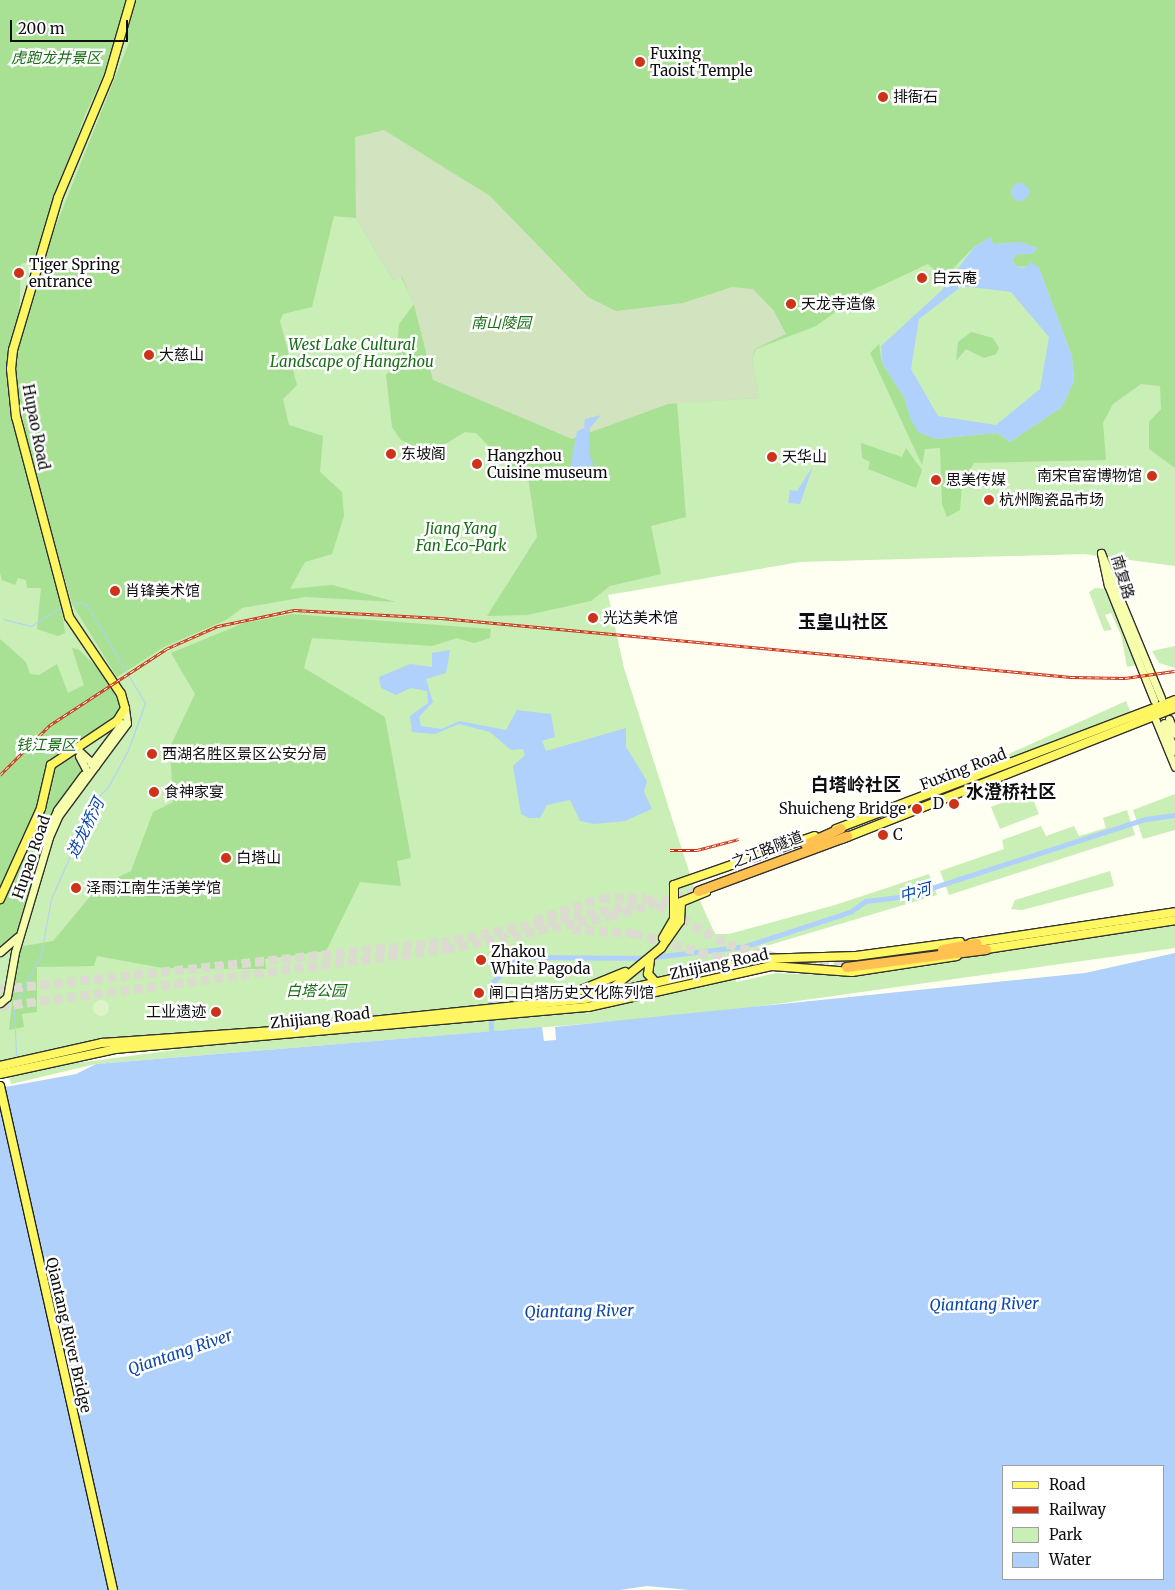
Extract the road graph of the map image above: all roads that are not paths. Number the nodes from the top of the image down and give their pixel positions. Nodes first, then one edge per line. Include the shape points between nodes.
1 (131, 0) edge
2 (1158, 699) joint
3 (1175, 700) edge
4 (125, 708) junction
5 (1172, 709) edge
6 (1154, 716) junction
7 (1169, 722) edge
8 (1175, 734) edge
9 (76, 749) junction
10 (1175, 751) edge
11 (94, 765) junction
12 (1175, 767) edge
13 (86, 769) junction
14 (844, 832) junction
15 (674, 886) junction
16 (698, 888) tunnel mouth
17 (0, 899) edge
18 (681, 902) junction
19 (1175, 912) edge
20 (1175, 920) edge
21 (976, 943) junction
22 (659, 947) junction
23 (986, 949) junction
24 (0, 952) edge
25 (653, 955) junction
26 (641, 963) junction
27 (617, 978) junction
28 (656, 983) junction
29 (586, 991) junction
30 (605, 998) junction
31 (0, 1003) edge
32 (540, 1004) junction
33 (489, 1012) junction
34 (0, 1066) edge
35 (0, 1074) edge
36 (0, 1086) edge
37 (113, 1590) edge

1 - 4 main road, Hupao Road via 109,76 58,198 13,350 11,369 16,417 68,617 121,694
2 - 2 main road, 南复路 via 1101,553 1108,584
3 - 14 main road, Fuxing Road
4 - 9 main road via 117,722
4 - 11 main road, Hupao Road via 122,724
5 - 6 main road, Fuxing Road
5 - 7 main road
6 - 12 main road
6 - 14 main road, Fuxing Road
7 - 8 main road
7 - 10 main road
9 - 11 main road
9 - 13 main road
9 - 17 main road via 51,765 41,808
11 - 13 main road, Hupao Road
11 - 31 main road, Hupao Road via 49,837 15,952 7,997
13 - 24 main road, Hupao Road via 46,831 17,938
14 - 15 main road, Fuxing Road
14 - 16 highway, 之江路隧道
14 - 18 main road, Fuxing Road
15 - 18 main road
15 - 22 main road via 674,919
18 - 22 main road via 680,921
19 - 21 main road, Zhijiang Road
20 - 23 main road, Zhijiang Road
21 - 23 highway via 846,964
21 - 28 main road, Zhijiang Road via 856,956 758,960
22 - 25 main road
22 - 26 main road
23 - 30 main road, Zhijiang Road via 867,971 755,968
25 - 26 main road
25 - 28 main road via 647,971
26 - 27 main road
26 - 30 main road
27 - 29 main road
27 - 30 main road
28 - 30 main road, Zhijiang Road
29 - 30 main road, Zhijiang Road
29 - 32 main road
30 - 32 main road, Zhijiang Road
30 - 33 main road, Zhijiang Road via 588,1007
32 - 33 main road, Zhijiang Road
33 - 34 main road, Zhijiang Road via 102,1043
33 - 35 main road, Zhijiang Road via 116,1049
36 - 37 main road, Qiantang River Bridge, bridge

